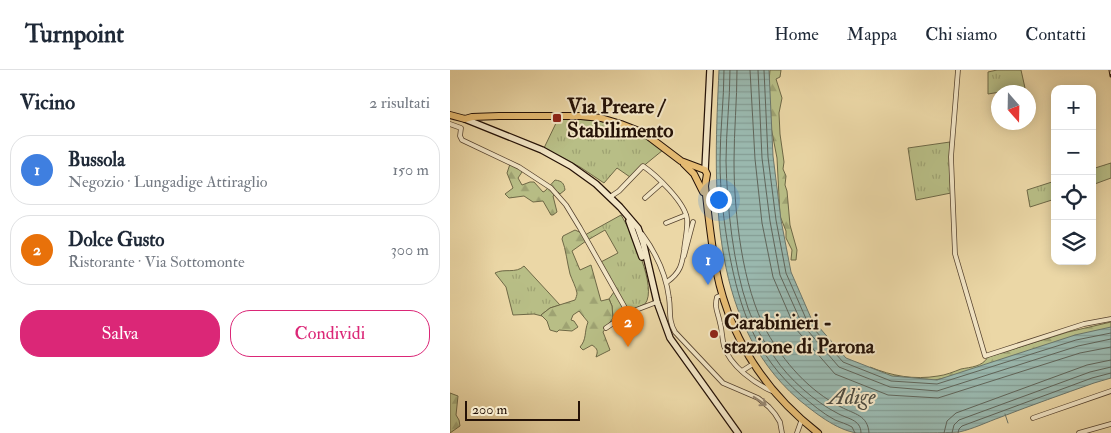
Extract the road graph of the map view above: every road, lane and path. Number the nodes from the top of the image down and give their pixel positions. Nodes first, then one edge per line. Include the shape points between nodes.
1 (710, 70) edge
2 (958, 70) edge
3 (450, 115) edge
4 (465, 119) junction
5 (450, 124) edge
6 (700, 173) junction
7 (662, 183) junction
8 (610, 197) junction
9 (645, 198) dead end
10 (707, 203) junction
11 (626, 214) junction
12 (686, 215) junction
13 (693, 222) dead end
14 (666, 223) dead end
15 (638, 228) junction
16 (656, 256) junction
17 (683, 258) junction
18 (646, 261) junction
19 (667, 282) junction
20 (654, 292) junction
21 (722, 295) junction
22 (657, 302) junction
23 (648, 305) junction
24 (659, 310) junction
25 (628, 313) junction
26 (729, 317) junction
27 (1111, 318) edge
28 (720, 320) junction
29 (606, 328) dead end
30 (753, 364) junction
31 (742, 371) junction
32 (1111, 391) edge
33 (775, 392) junction
34 (1033, 418) dead end
35 (802, 420) junction
36 (1111, 424) edge
37 (1087, 432) edge
38 (738, 433) edge
39 (782, 433) edge
40 (797, 433) edge
41 (818, 433) edge
42 (1079, 433) edge

1 - 6 main road via 706,155
2 - 27 street via 951,157 955,254 985,356
3 - 4 main road
4 - 6 main road via 499,116 601,118 644,133
4 - 8 main road via 542,150 596,184
5 - 25 street via 461,128 462,140 519,167 551,188 566,205
6 - 10 main road
6 - 10 main road
7 - 8 street via 643,166
7 - 9 street
7 - 12 street
8 - 11 main road
10 - 21 main road
11 - 15 main road
11 - 20 main road
12 - 14 street
12 - 17 street
13 - 17 street
15 - 16 street
15 - 18 main road
16 - 18 street
16 - 19 street
17 - 19 street via 676,276
18 - 20 main road
19 -> 39 street via 670,323 675,332 723,383 758,398 769,407 780,422
20 - 22 main road
21 - 26 main road
21 - 28 street via 717,297 715,305
22 - 23 street
22 - 24 main road
23 - 24 street
23 - 25 street
24 - 38 main road via 673,344
25 - 29 street
26 - 28 street
26 - 30 main road
28 - 31 street via 724,346
30 - 31 street
30 - 33 main road
31 - 33 street via 764,388
32 - 34 street
33 - 35 main road
35 - 40 street
35 - 41 main road
36 - 37 street
37 - 42 street

